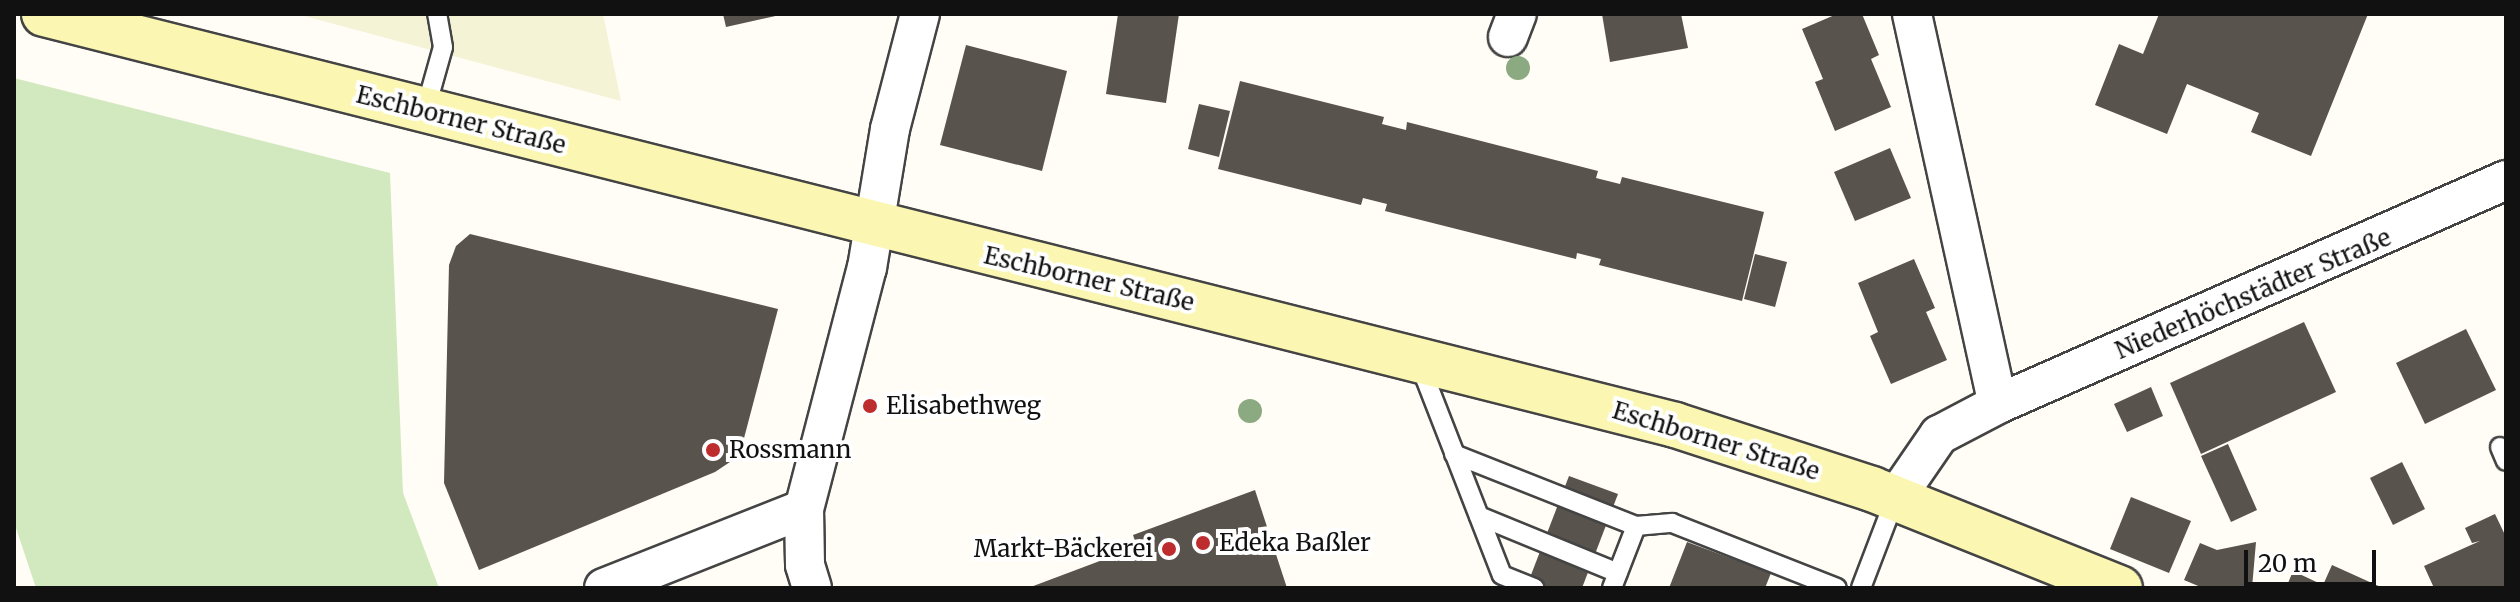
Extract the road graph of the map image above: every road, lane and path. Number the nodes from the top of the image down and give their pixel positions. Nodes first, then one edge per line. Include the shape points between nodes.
1 (44, 14) edge
2 (437, 14) edge
3 (920, 14) edge
4 (1912, 14) edge
5 (425, 111) junction
6 (2506, 180) edge
7 (870, 226) junction
8 (1418, 359) junction
9 (1998, 404) junction
10 (1454, 454) junction
11 (1895, 499) junction
12 (804, 509) junction
13 (1479, 516) junction
14 (1636, 526) junction
15 (655, 578) edge
16 (808, 580) edge
17 (1615, 580) edge
18 (2116, 587) edge
19 (604, 588) edge
20 (1535, 588) edge
21 (1837, 588) edge
22 (1861, 588) edge

1 - 5 main road, Eschborner Straße
2 - 5 lane via 443,47
3 - 7 street
4 - 9 street
5 - 7 main road, Eschborner Straße
6 - 9 street, Niederhöchstädter Straße
7 - 8 main road, Eschborner Straße
7 - 12 street via 867,268
8 - 10 lane
8 - 11 main road, Eschborner Straße via 1675,425
9 - 11 street, Niederhöchstädter Straße via 1939,435
10 - 13 lane
10 - 14 lane
11 - 18 main road, Eschborner Straße
11 - 22 lane
12 - 15 street
12 - 16 street
13 - 17 lane
13 - 20 lane via 1502,575
14 - 17 lane
14 - 21 lane via 1672,523
15 - 19 street

